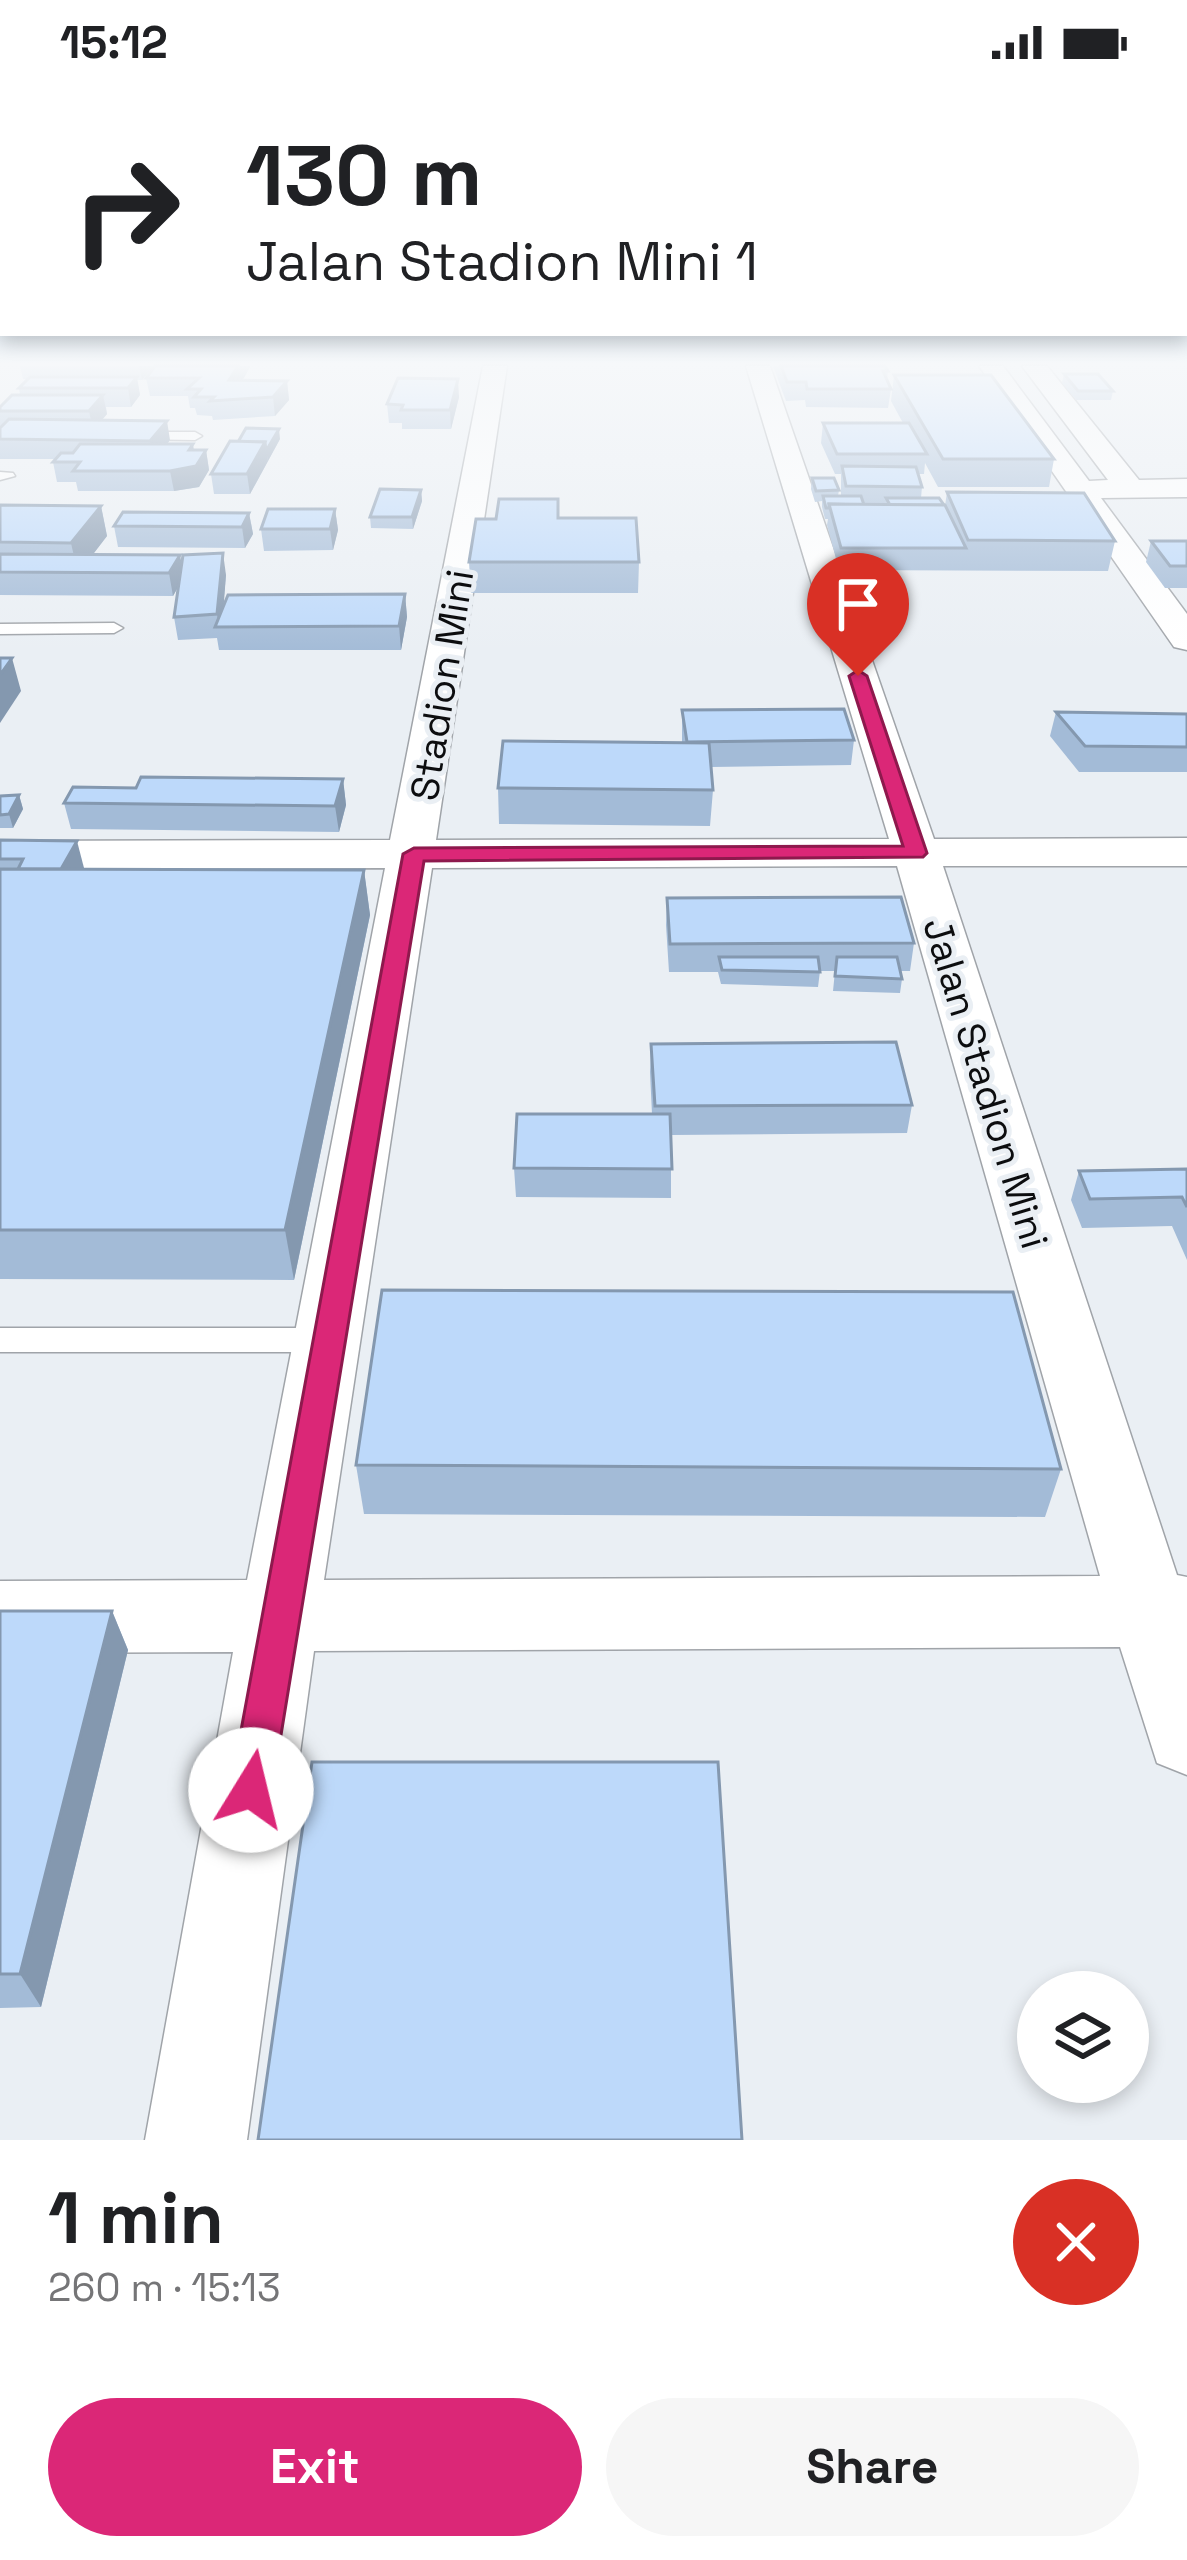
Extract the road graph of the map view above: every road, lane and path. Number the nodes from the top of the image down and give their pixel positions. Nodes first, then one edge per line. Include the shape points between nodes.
1 (479, 462) edge
2 (789, 462) edge
3 (1058, 462) edge
4 (1111, 462) edge
5 (1130, 488) junction
6 (1187, 488) edge
7 (1077, 489) junction
8 (114, 628) dead end
9 (0, 629) edge
10 (1187, 639) edge
11 (1187, 852) edge
12 (916, 853) junction
13 (414, 854) junction
14 (0, 855) edge
15 (0, 1340) edge
16 (328, 1340) junction
17 (1167, 1611) edge
18 (279, 1616) junction
19 (0, 1617) edge
20 (1187, 1734) edge
21 (196, 2140) edge

1 - 13 street, Stadion Mini
2 - 12 street, Jalan Stadion Mini
3 - 7 street
4 - 5 street
5 - 6 street
5 - 7 street
7 - 10 street
8 - 9 lane
11 - 12 street
12 - 13 street
12 - 17 street, Jalan Stadion Mini
13 - 14 street
13 - 16 street, Stadion Mini
15 - 16 lane
16 - 18 street, Stadion Mini
17 - 18 street
17 - 20 street, Jalan Stadion Mini
18 - 19 street
18 - 21 street, Stadion Mini

